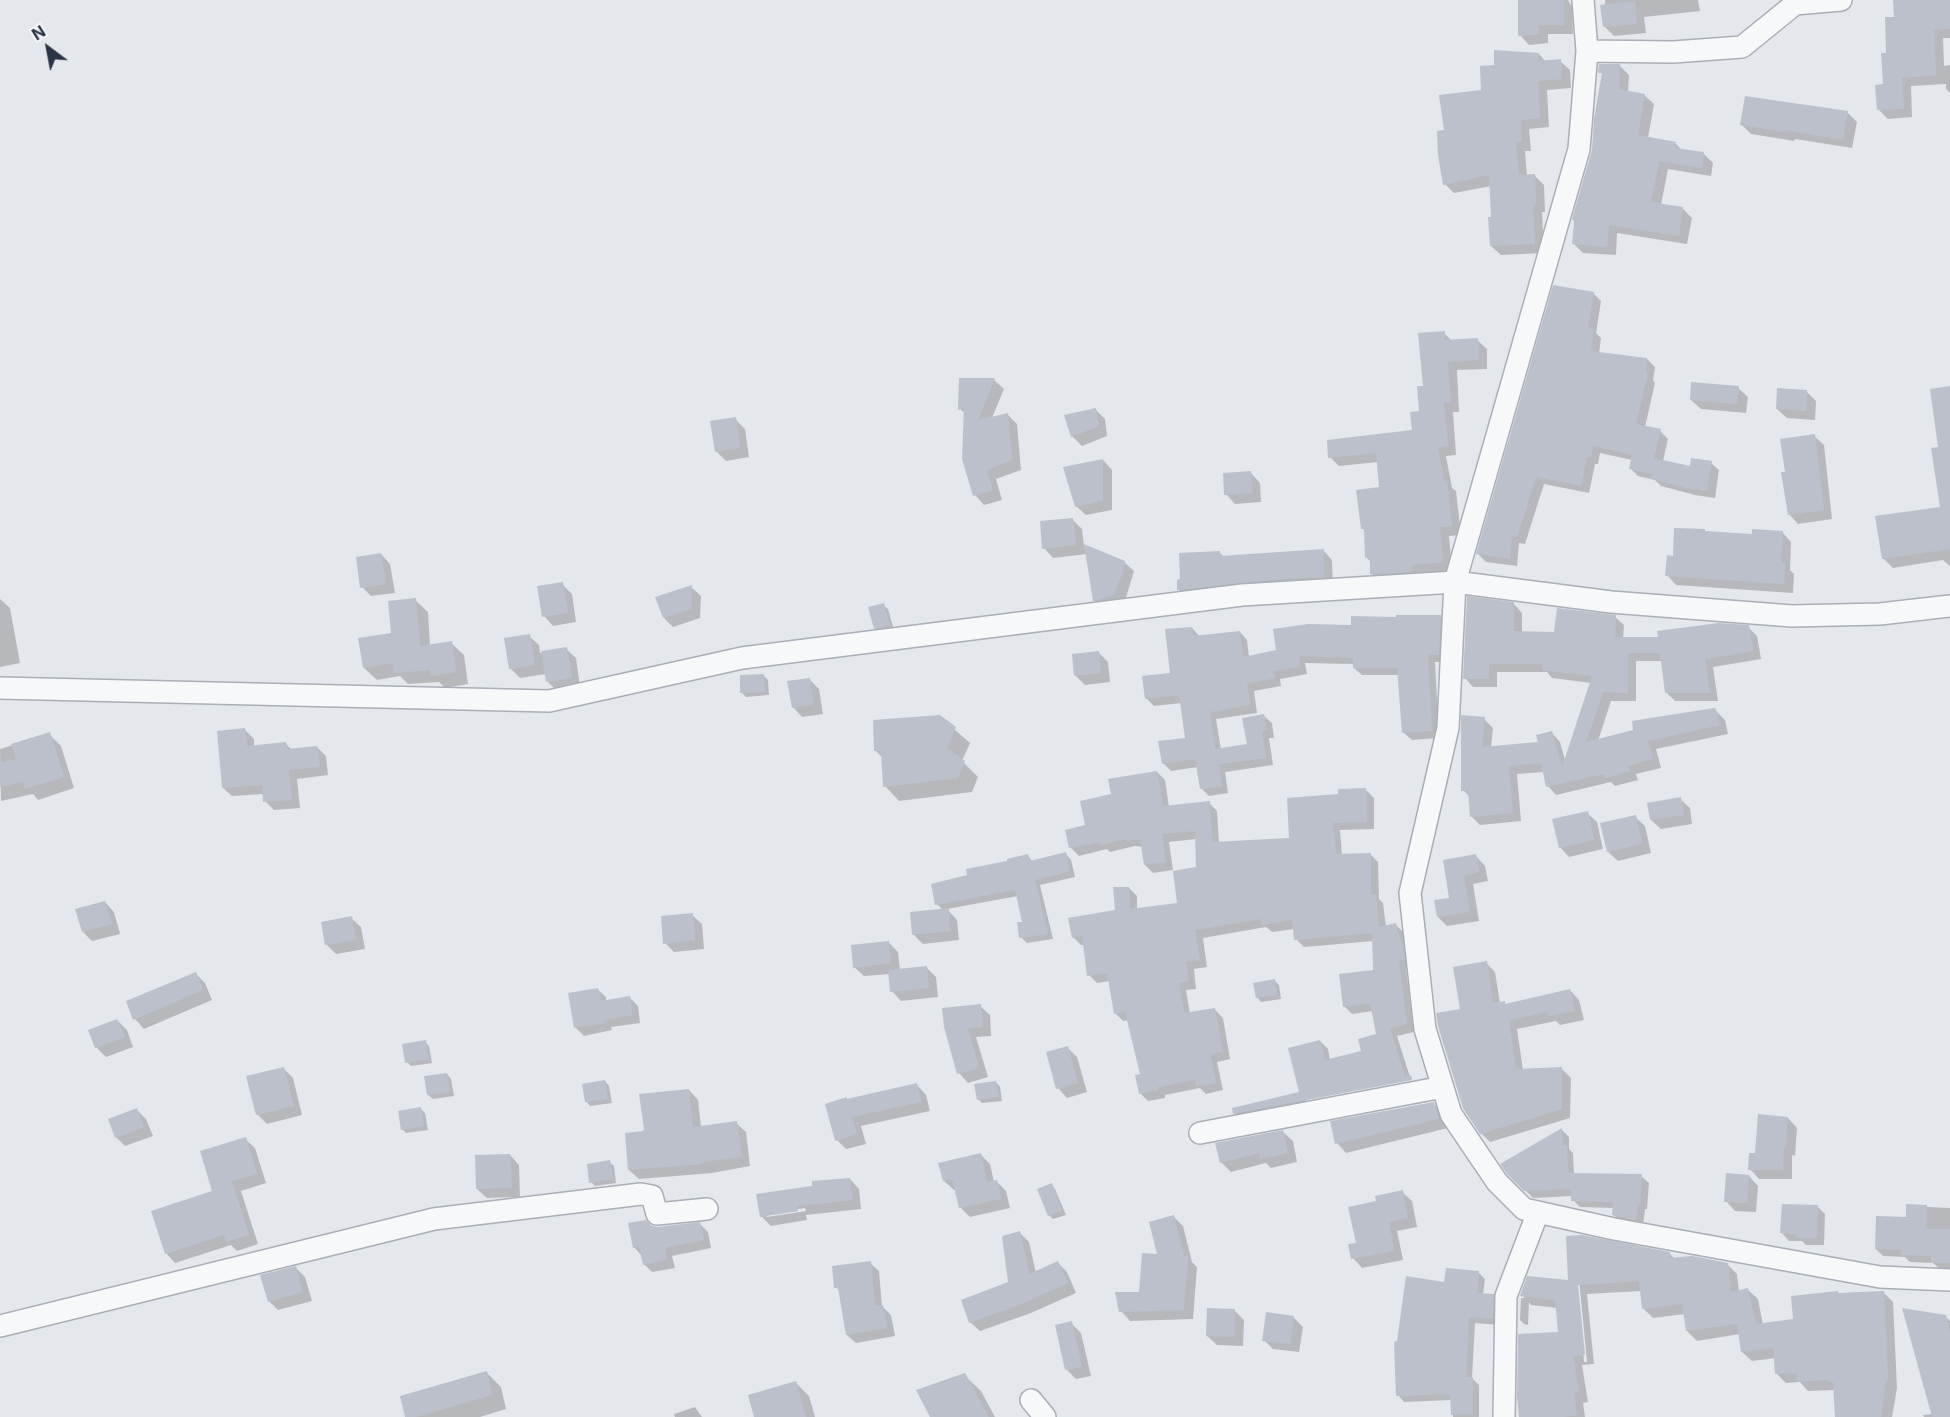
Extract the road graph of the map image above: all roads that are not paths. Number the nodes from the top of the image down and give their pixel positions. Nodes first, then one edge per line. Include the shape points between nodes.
1 (1583, 0) edge
2 (1841, 0) edge
3 (1587, 51) junction
4 (1455, 582) junction
5 (1950, 606) edge
6 (0, 688) edge
7 (1443, 1087) junction
8 (1200, 1133) dead end
9 (707, 1209) dead end
10 (1538, 1212) junction
11 (1950, 1280) edge
12 (0, 1326) edge
13 (1031, 1400) dead end
14 (1045, 1417) edge
15 (1504, 1417) edge

1 - 3 street
2 - 3 street via 1795,4 1742,47 1672,52
3 - 4 street via 1579,149
4 - 5 street via 1611,602 1792,616 1880,614
4 - 6 street via 1242,595 742,658 549,701
4 - 7 street via 1448,728 1410,893 1425,1029
7 - 8 street
7 - 10 street via 1451,1113 1497,1182 1524,1209
9 - 12 street via 657,1214 652,1196 641,1194 434,1219
10 - 11 street via 1880,1277
10 - 15 street via 1506,1296
13 - 14 street

